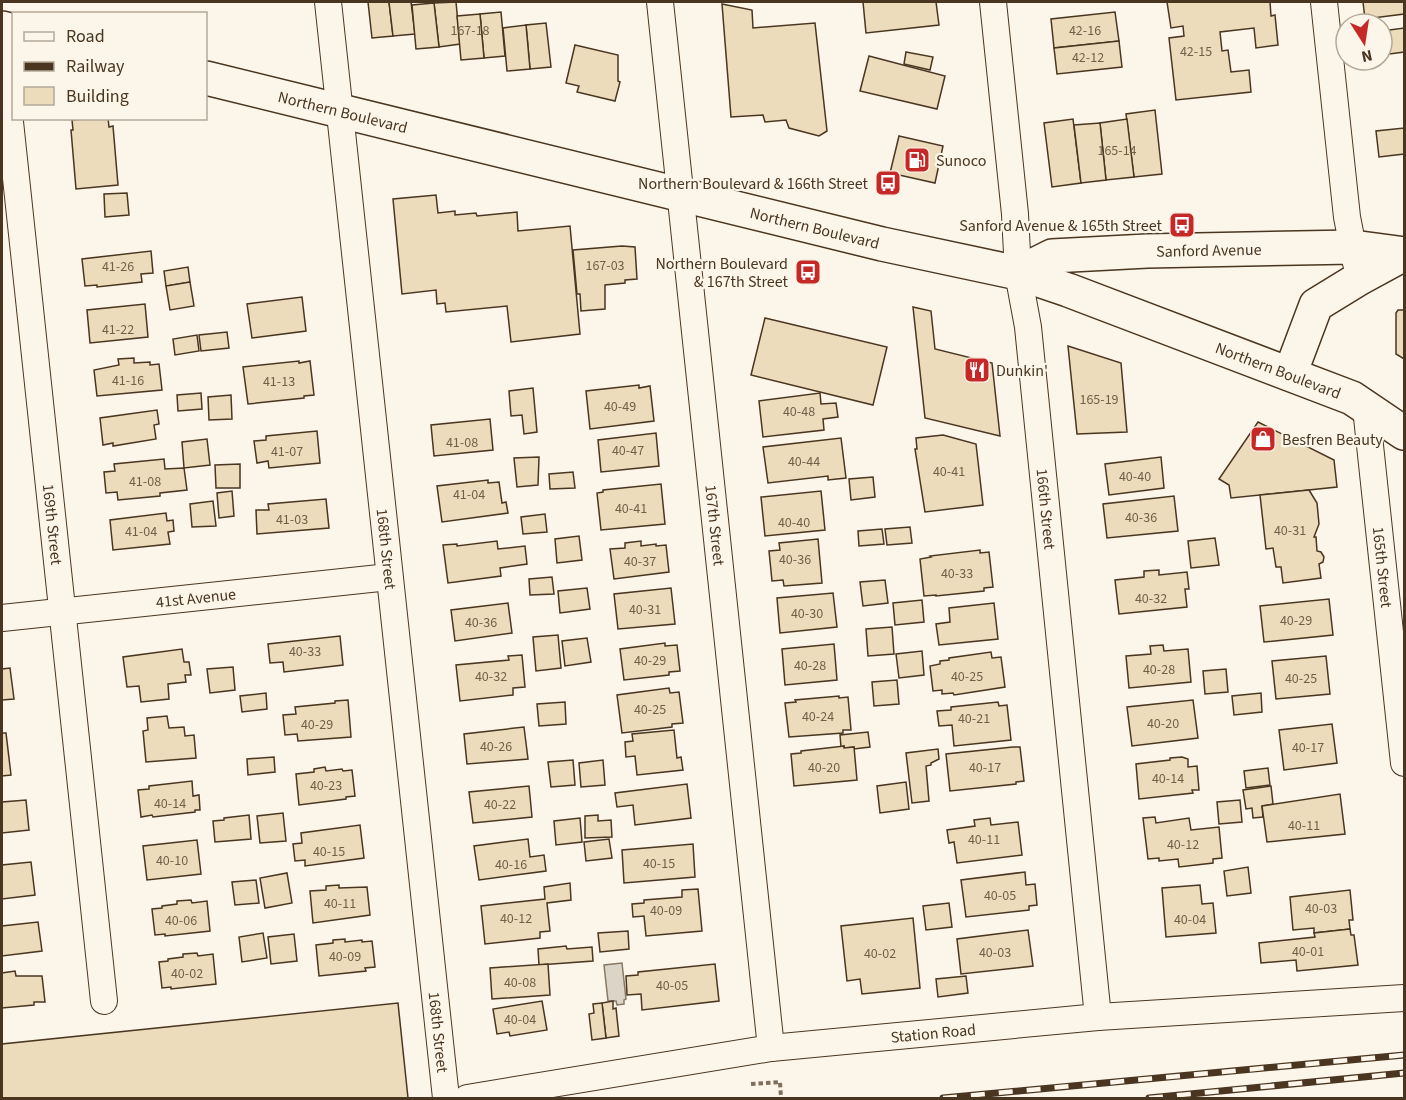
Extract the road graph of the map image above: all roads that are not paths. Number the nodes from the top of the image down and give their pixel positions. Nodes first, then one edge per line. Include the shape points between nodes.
1 (328, 2) edge
2 (660, 2) edge
3 (993, 2) edge
4 (1324, 2) edge
5 (2, 47) edge
6 (207, 78) edge
7 (340, 111) junction
8 (681, 195) junction
9 (1404, 254) edge
10 (1356, 262) junction
11 (1018, 273) junction
12 (1290, 374) junction
13 (1359, 403) junction
14 (1404, 433) edge
15 (389, 577) junction
16 (62, 612) junction
17 (2, 618) edge
18 (1404, 763) edge
19 (1404, 999) edge
20 (104, 1001) dead end
21 (1098, 1017) junction
22 (771, 1048) junction
23 (446, 1098) edge
24 (467, 1098) edge

1 - 7 street, 168th Street
2 - 8 street, 167th Street
3 - 11 street, 166th Street
4 - 10 street via 1347,217
5 - 16 street, 169th Street
6 - 7 main road, Northern Boulevard
7 - 8 main road, Northern Boulevard
7 - 15 street, 168th Street
8 - 11 main road, Northern Boulevard
8 - 22 street, 167th Street
9 - 10 main road, Sanford Avenue
10 - 11 main road, Sanford Avenue via 1147,251 1052,256
10 - 12 main road via 1316,304
11 - 12 main road, Northern Boulevard
11 - 21 street, 166th Street via 1028,327
12 - 13 main road, Northern Boulevard
13 - 14 main road, Northern Boulevard
13 - 18 street, 165th Street
15 - 16 street, 41st Avenue
15 - 23 street, 168th Street
16 - 17 street, 41st Avenue
16 - 20 street, 169th Street
19 - 21 street, Station Road
21 - 22 street, Station Road
22 - 24 street, Station Road

